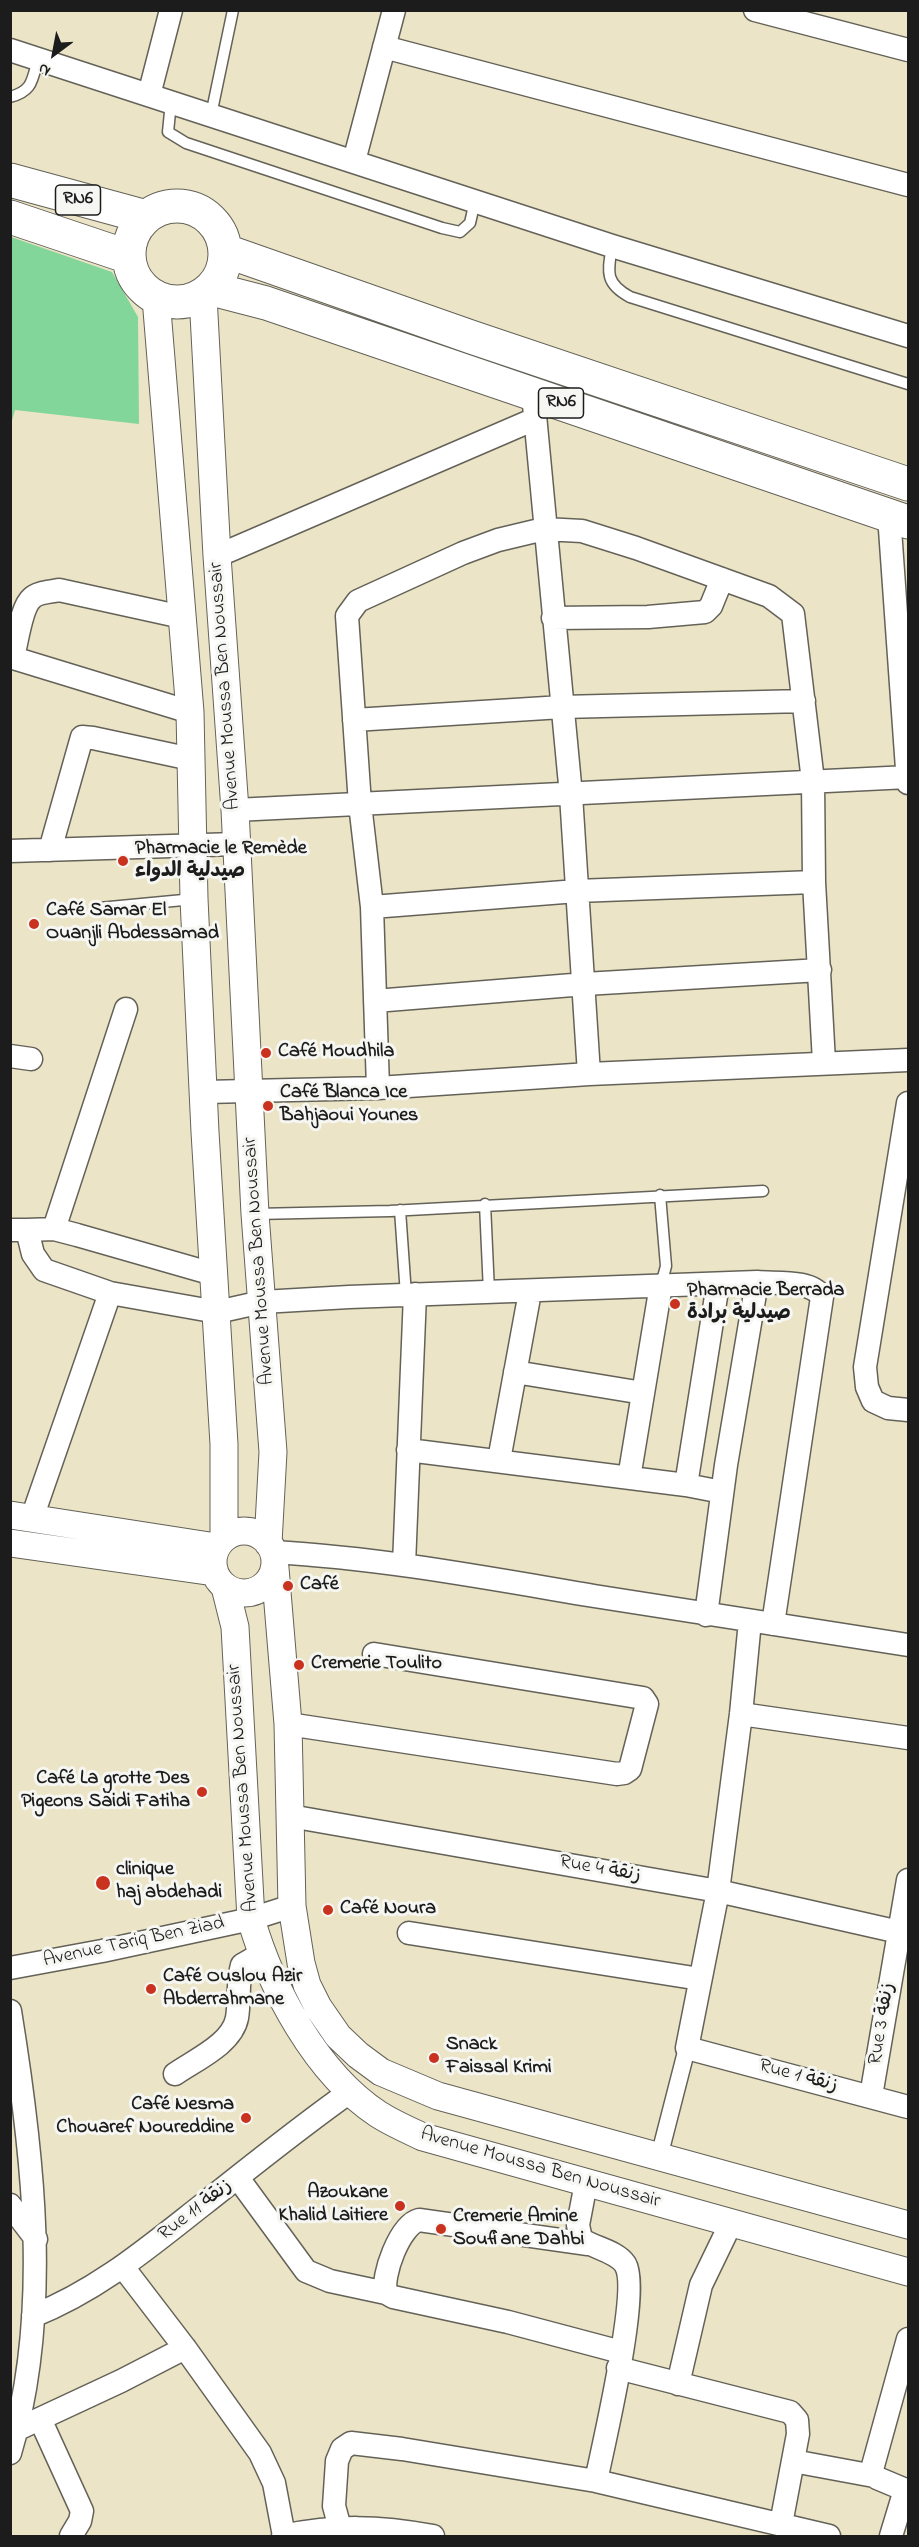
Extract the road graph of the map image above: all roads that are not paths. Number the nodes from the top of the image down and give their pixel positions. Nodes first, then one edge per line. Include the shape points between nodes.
1 (171, 10) edge
2 (233, 10) edge
3 (394, 10) edge
4 (754, 10) edge
5 (384, 47) junction
6 (10, 50) edge
7 (909, 50) edge
8 (38, 59) junction
9 (149, 95) junction
10 (10, 97) edge
11 (171, 102) junction
12 (211, 115) junction
13 (354, 161) junction
14 (10, 180) edge
15 (909, 185) edge
16 (475, 201) junction
17 (10, 217) edge
18 (146, 217) junction
19 (612, 246) junction
20 (226, 251) junction
21 (129, 257) junction
22 (207, 292) junction
23 (156, 298) junction
24 (909, 336) edge
25 (909, 384) edge
26 (534, 406) junction
27 (909, 484) edge
28 (899, 518) edge
29 (544, 529) junction
30 (217, 556) junction
31 (722, 579) junction
32 (182, 616) junction
33 (553, 618) junction
34 (12, 657) edge
35 (804, 701) junction
36 (562, 707) junction
37 (190, 712) junction
38 (354, 720) junction
39 (191, 759) junction
40 (908, 777) edge
41 (813, 781) junction
42 (909, 783) edge
43 (571, 795) junction
44 (360, 804) junction
45 (235, 810) junction
46 (193, 844) junction
47 (236, 844) junction
48 (50, 850) junction
49 (10, 851) edge
50 (814, 882) junction
51 (577, 891) junction
52 (194, 899) junction
53 (372, 907) junction
54 (99, 908) dead end
55 (820, 970) junction
56 (585, 984) junction
57 (375, 1001) junction
58 (126, 1009) dead end
59 (909, 1060) edge
60 (825, 1062) junction
61 (589, 1074) junction
62 (378, 1088) junction
63 (249, 1089) junction
64 (205, 1092) junction
65 (909, 1103) edge
66 (764, 1191) dead end
67 (660, 1195) junction
68 (485, 1204) junction
69 (400, 1210) junction
70 (255, 1214) junction
71 (898, 1225) edge
72 (54, 1229) junction
73 (19, 1230) edge
74 (213, 1274) junction
75 (757, 1282) junction
76 (718, 1284) junction
77 (661, 1285) junction
78 (530, 1292) junction
79 (110, 1293) junction
80 (489, 1293) junction
81 (410, 1294) junction
82 (262, 1302) junction
83 (216, 1312) junction
84 (514, 1372) junction
85 (643, 1393) junction
86 (909, 1410) edge
87 (408, 1450) junction
88 (499, 1460) junction
89 (629, 1478) junction
90 (686, 1485) junction
91 (722, 1492) junction
92 (21, 1517) edge
93 (10, 1543) edge
94 (272, 1554) junction
95 (220, 1561) junction
96 (404, 1565) junction
97 (706, 1615) junction
98 (750, 1621) junction
99 (773, 1624) junction
100 (909, 1645) edge
101 (374, 1654) dead end
102 (741, 1714) junction
103 (288, 1724) junction
104 (909, 1738) edge
105 (290, 1816) junction
106 (909, 1880) edge
107 (718, 1891) junction
108 (292, 1906) junction
109 (251, 1919) junction
110 (409, 1933) dead end
111 (904, 1933) edge
112 (261, 1953) junction
113 (10, 1968) edge
114 (700, 1979) junction
115 (10, 2010) edge
116 (687, 2048) junction
117 (175, 2074) dead end
118 (351, 2091) junction
119 (871, 2096) junction
120 (909, 2107) edge
121 (658, 2157) junction
122 (238, 2178) junction
123 (586, 2182) junction
124 (10, 2205) edge
125 (731, 2223) junction
126 (909, 2225) edge
127 (36, 2239) junction
128 (588, 2244) junction
129 (123, 2267) junction
130 (909, 2272) edge
131 (387, 2293) junction
132 (33, 2316) junction
133 (909, 2339) edge
134 (185, 2348) junction
135 (620, 2360) junction
136 (678, 2384) junction
137 (40, 2418) junction
138 (18, 2428) junction
139 (10, 2453) edge
140 (793, 2461) junction
141 (874, 2476) junction
142 (596, 2481) junction
143 (907, 2490) edge
144 (781, 2524) junction
145 (340, 2528) junction
146 (388, 2532) edge
147 (71, 2536) edge
148 (283, 2536) edge
149 (433, 2536) edge
150 (829, 2536) edge
151 (891, 2536) edge

1 - 9 street
2 - 12 lane
3 - 5 street
4 - 7 street
5 - 13 street
5 - 15 street
6 - 8 street
8 - 9 street
8 - 10 lane via 31,86 23,94
9 - 11 street
11 - 12 street
11 - 16 lane via 168,132 186,143 442,228 460,232 470,223
12 - 13 street
13 - 16 street
14 - 18 main road, RN6
16 - 19 street
17 - 21 main road, RN6
18 - 20 main road via 178,206 196,210 211,219
18 - 21 main road via 133,236
19 - 24 street
19 - 25 lane via 608,272 616,290 630,297
20 - 22 main road via 222,271
20 - 27 main road, RN6
21 - 23 main road via 137,281
22 - 23 main road, RN6 via 188,302 171,303
22 - 26 main road, RN6 via 266,303
22 - 30 street, Avenue Moussa Ben Noussair
23 - 32 street, Avenue Moussa Ben Noussair
26 - 28 main road, RN6
26 - 29 street
26 - 30 street
28 - 40 street
29 - 31 street via 582,531
29 - 33 street
29 - 38 street via 463,553 358,601 346,616
30 - 45 street, Avenue Moussa Ben Noussair
31 - 33 street via 705,612
31 - 35 street via 769,596 793,614
32 - 34 street via 59,590 44,593 33,596 26,605
32 - 37 street, Avenue Moussa Ben Noussair
33 - 36 street
34 - 37 street
35 - 36 street
35 - 41 street
36 - 38 street
36 - 43 street
37 - 39 street, Avenue Moussa Ben Noussair
38 - 44 street
39 - 46 street, Avenue Moussa Ben Noussair
39 - 48 street via 82,737
40 - 41 street
40 - 42 street
41 - 43 street
41 - 50 street
43 - 44 street
43 - 51 street
44 - 45 street
44 - 53 street
45 - 47 street, Avenue Moussa Ben Noussair
46 - 47 street
46 - 48 street
46 - 52 street, Avenue Moussa Ben Noussair
47 - 63 street, Avenue Moussa Ben Noussair
48 - 49 street
50 - 51 street
50 - 55 street
51 - 53 street
51 - 56 street
52 - 54 lane
52 - 64 street, Avenue Moussa Ben Noussair
53 - 57 street
55 - 56 street
55 - 60 street
56 - 57 street
56 - 61 street
57 - 62 street
58 - 72 street
59 - 60 street
60 - 61 street
61 - 62 street
62 - 63 street
63 - 64 street
63 - 70 street, Avenue Moussa Ben Noussair
64 - 74 street, Avenue Moussa Ben Noussair
65 - 71 street
66 - 67 lane
67 - 68 lane
67 - 77 lane via 666,1266
68 - 69 lane
68 - 80 lane
69 - 70 lane
69 - 81 lane
70 - 82 street, Avenue Moussa Ben Noussair
71 - 86 street via 865,1367 873,1401 888,1408
72 - 73 street
72 - 74 street
73 - 79 street via 44,1270
74 - 83 street, Avenue Moussa Ben Noussair
75 - 76 street
75 - 91 street
75 - 99 street via 809,1286 822,1297
76 - 77 street
76 - 90 street
77 - 78 street
77 - 85 street
78 - 80 street
78 - 84 street
79 - 83 street
79 - 92 street
80 - 81 street
81 - 82 street
81 - 87 street
82 - 83 street
82 - 94 street, Avenue Moussa Ben Noussair via 273,1452
83 - 95 street, Avenue Moussa Ben Noussair via 224,1444
84 - 85 street
84 - 88 street
85 - 89 street
87 - 88 street
87 - 96 street
88 - 89 street
89 - 90 street
90 - 91 street
91 - 97 street
92 - 95 street
93 - 95 street
94 - 95 street via 261,1536 242,1531
94 - 95 street via 264,1586 255,1592 234,1592
94 - 96 street via 326,1555
94 - 103 street, Avenue Moussa Ben Noussair
95 - 109 street, Avenue Moussa Ben Noussair via 234,1627
96 - 97 street
97 - 98 street
98 - 99 street
98 - 102 street
99 - 100 street
101 - 103 street via 643,1698 647,1704 630,1769 616,1774
102 - 104 street
102 - 107 street
103 - 105 street, Avenue Moussa Ben Noussair
105 - 107 street, Rue 4 زنقة
105 - 108 street, Avenue Moussa Ben Noussair
106 - 111 street, Rue 3 زنقة
107 - 111 street, Rue 4 زنقة
107 - 114 street
108 - 109 street, Avenue Tariq Ben Ziad
108 - 121 street, Avenue Moussa Ben Noussair via 301,1963 318,2007 338,2036 381,2072 438,2096
109 - 112 street, Avenue Moussa Ben Noussair
109 - 113 street, Avenue Tariq Ben Ziad
110 - 114 street
111 - 119 street, Rue 3 زنقة
112 - 117 street via 242,1965 233,2028 224,2040
112 - 118 street, Avenue Moussa Ben Noussair via 299,2029
114 - 116 street
115 - 127 street
116 - 119 street, Rue 1 زنقة
116 - 121 street
118 - 122 street, Rue 11 زنقة via 291,2133
118 - 123 street, Avenue Moussa Ben Noussair via 377,2114 423,2137
119 - 120 street, Rue 1 زنقة
121 - 126 street, Avenue Moussa Ben Noussair
122 - 129 street, Rue 11 زنقة
122 - 131 street via 306,2271 330,2281
123 - 125 street, Avenue Moussa Ben Noussair
123 - 128 street via 578,2225 581,2239
124 - 127 street
125 - 130 street, Avenue Moussa Ben Noussair
125 - 136 street via 701,2285
127 - 132 street
128 - 131 street via 419,2220 411,2222 396,2244 384,2286
128 - 135 street via 618,2257 627,2267 627,2315
129 - 132 street, Rue 11 زنقة via 63,2304
129 - 134 street
131 - 135 street via 508,2322
132 - 138 street
133 - 141 street via 871,2473
134 - 137 street
134 - 148 street via 260,2453 274,2482
135 - 136 street
135 - 142 street
136 - 140 street via 790,2412 797,2420 798,2434
137 - 138 street
137 - 147 street via 82,2511
138 - 139 street
140 - 141 street
140 - 144 street
141 - 143 street
142 - 144 street
142 - 145 street via 351,2443 342,2449 337,2461 334,2506
143 - 151 street
144 - 150 street
145 - 146 street
145 - 148 street
146 - 149 street

